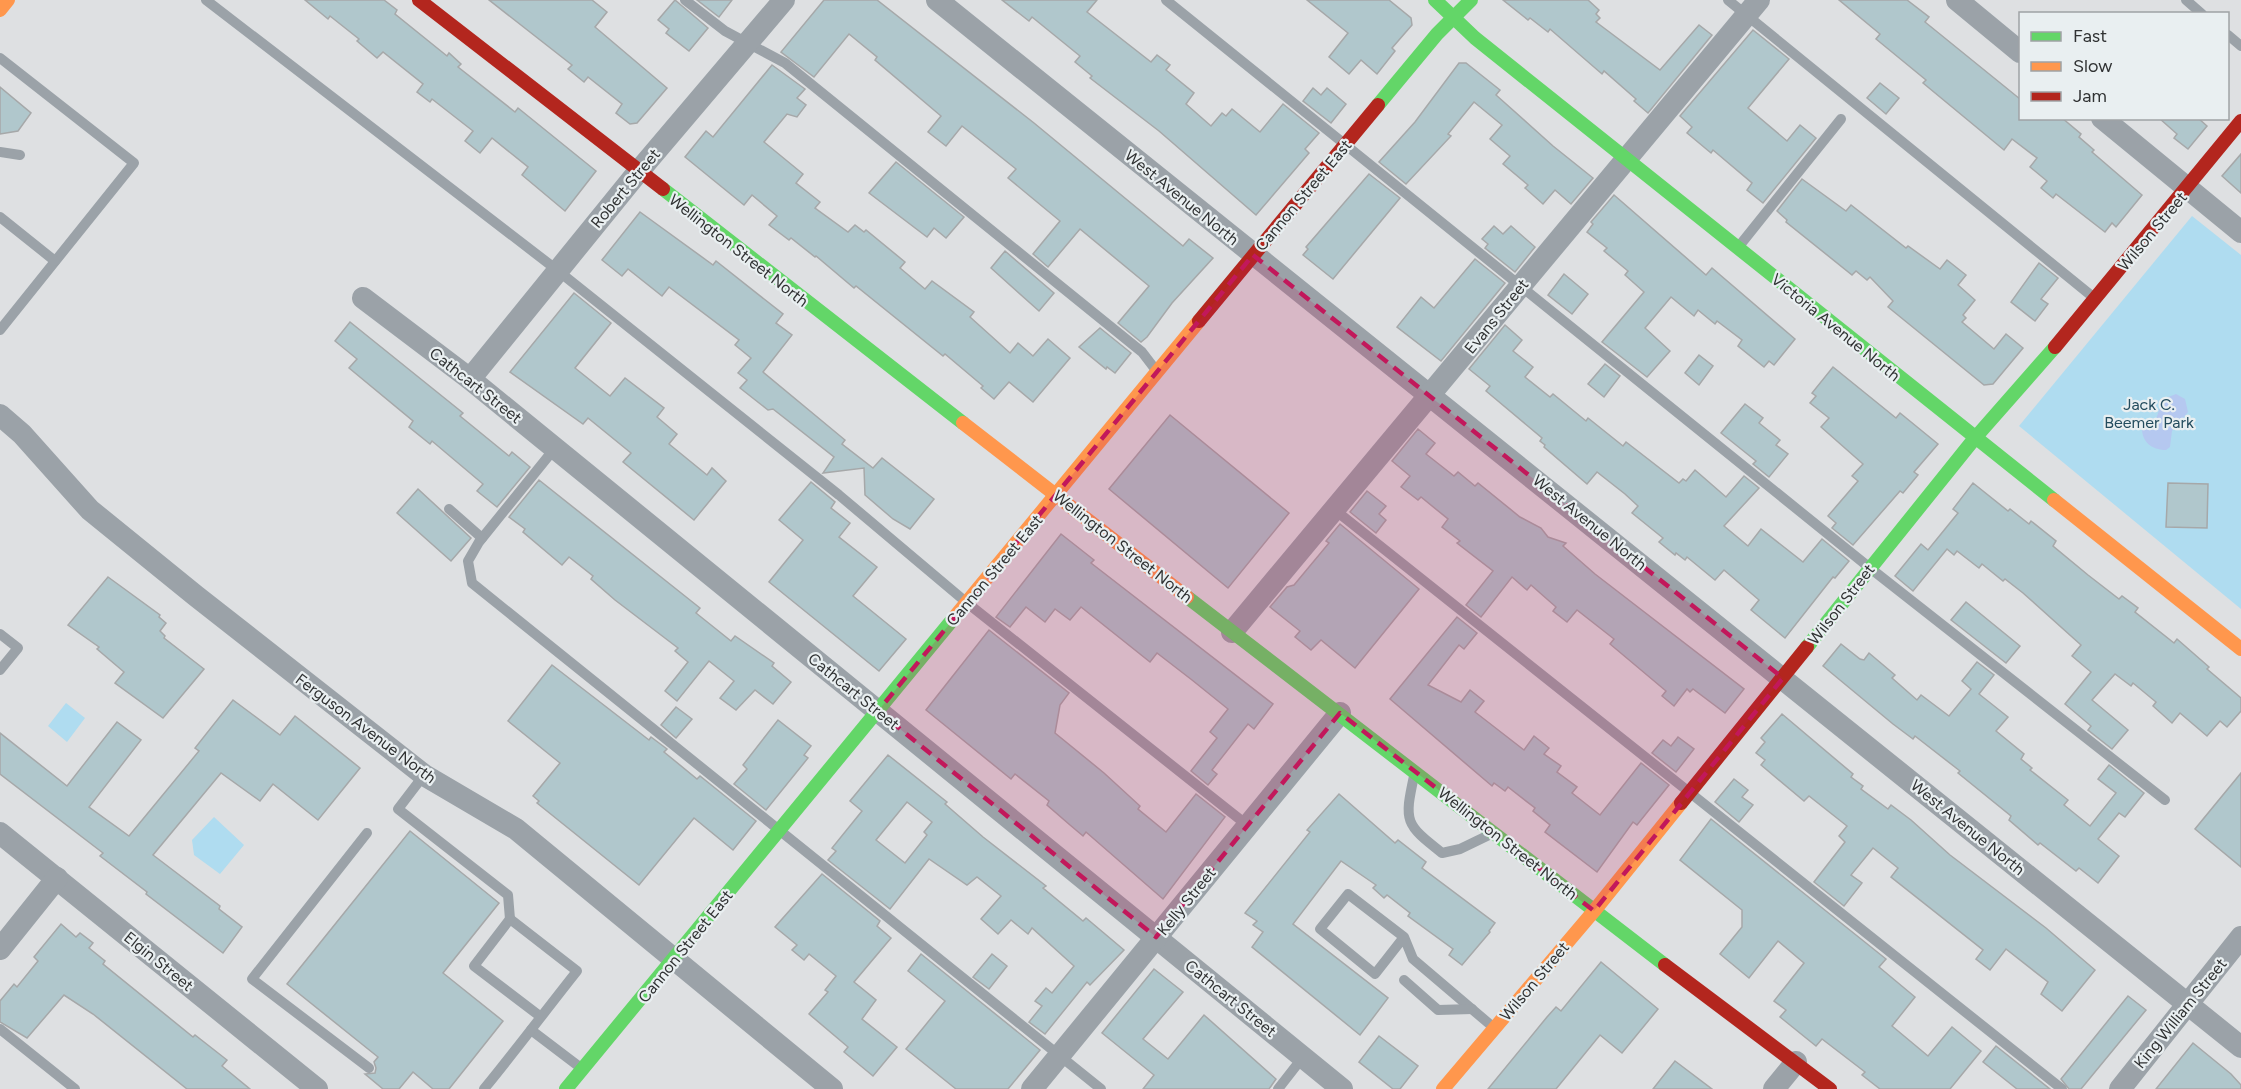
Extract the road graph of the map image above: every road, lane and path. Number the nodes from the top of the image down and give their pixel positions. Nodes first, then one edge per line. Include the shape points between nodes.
1 (8, 0) edge
2 (206, 0) edge
3 (419, 0) edge
4 (685, 0) edge
5 (784, 0) edge
6 (937, 0) edge
7 (1166, 0) edge
8 (1435, 0) edge
9 (1471, 0) edge
10 (1728, 0) edge
11 (1957, 0) edge
12 (2186, 0) edge
13 (1753, 7) edge
14 (0, 10) edge
15 (2200, 12) edge
16 (1454, 18) junction
17 (2229, 36) edge
18 (748, 44) junction
19 (2241, 46) edge
20 (2019, 51) edge
21 (0, 58) edge
22 (1841, 119) dead end
23 (2104, 120) edge
24 (2241, 121) edge
25 (1346, 144) junction
26 (0, 152) edge
27 (20, 155) dead end
28 (1626, 158) junction
29 (638, 172) junction
30 (2187, 189) junction
31 (0, 217) edge
32 (2241, 232) edge
33 (1738, 248) junction
34 (1253, 255) junction
35 (55, 261) junction
36 (557, 270) junction
37 (1520, 285) junction
38 (363, 298) dead end
39 (2095, 299) junction
40 (0, 330) edge
41 (1157, 372) junction
42 (470, 379) junction
43 (1431, 395) junction
44 (0, 416) edge
45 (1975, 438) junction
46 (555, 448) junction
47 (1057, 494) junction
48 (449, 509) dead end
49 (1335, 510) junction
50 (482, 538) junction
51 (1870, 568) junction
52 (966, 602) junction
53 (1232, 632) junction
54 (0, 634) edge
55 (2241, 650) edge
56 (0, 670) edge
57 (1783, 678) junction
58 (878, 711) junction
59 (1341, 713) junction
60 (1415, 770) junction
61 (424, 775) junction
62 (1690, 791) junction
63 (2165, 800) dead end
64 (1247, 825) junction
65 (780, 831) junction
66 (1494, 832) junction
67 (0, 833) edge
68 (367, 833) dead end
69 (57, 878) junction
70 (1594, 911) junction
71 (510, 919) junction
72 (1156, 937) junction
73 (1404, 937) junction
74 (2241, 937) edge
75 (0, 949) edge
76 (674, 959) junction
77 (1404, 980) dead end
78 (2186, 1004) junction
79 (1472, 1009) junction
80 (541, 1017) junction
81 (1494, 1028) junction
82 (0, 1029) edge
83 (531, 1030) junction
84 (2241, 1047) edge
85 (1059, 1055) junction
86 (1303, 1057) junction
87 (1796, 1062) junction
88 (369, 1068) dead end
89 (583, 1070) junction
90 (75, 1089) edge
91 (317, 1089) edge
92 (484, 1089) edge
93 (566, 1089) edge
94 (832, 1089) edge
95 (1032, 1089) edge
96 (1101, 1089) edge
97 (1278, 1089) edge
98 (1342, 1089) edge
99 (1443, 1089) edge
100 (1774, 1089) edge
101 (1830, 1089) edge
102 (2062, 1089) edge
103 (2120, 1089) edge

1 - 14 main road
2 - 36 lane
3 - 29 main road, Wellington Street North
4 - 18 lane
5 - 18 street, Robert Street
6 - 34 street, West Avenue North
7 - 25 lane
8 - 16 main road, Victoria Avenue North
9 - 16 main road, Cannon Street East
10 - 13 lane
11 - 20 street
12 - 15 lane
13 - 28 street, Evans Street
13 - 39 lane
16 - 25 main road, Cannon Street East
16 - 28 main road, Victoria Avenue North
17 - 19 lane
18 - 29 street, Robert Street
18 - 41 lane via 785,63 1142,351
21 - 35 lane via 134,163
22 - 33 lane
23 - 30 street
24 - 30 main road, Wilson Street
25 - 34 main road, Cannon Street East
25 - 37 lane
26 - 27 lane
28 - 33 main road, Victoria Avenue North
28 - 37 street, Evans Street
29 - 36 street, Robert Street
29 - 47 main road, Wellington Street North
30 - 32 street
30 - 39 main road, Wilson Street
31 - 35 lane
33 - 45 main road, Victoria Avenue North
34 - 41 main road, Cannon Street East
34 - 43 street, West Avenue North
35 - 40 lane
36 - 42 street, Robert Street
36 - 52 lane via 839,495
37 - 43 street, Evans Street
37 - 51 lane
38 - 42 street, Cathcart Street
39 - 45 main road, Wilson Street
41 - 47 main road, Cannon Street East
42 - 46 street, Cathcart Street
43 - 49 street, Evans Street
43 - 57 street, West Avenue North
44 - 61 street, Ferguson Avenue North via 22,434 90,510
45 - 51 main road, Wilson Street
45 - 55 main road, Victoria Avenue North
46 - 50 lane
46 - 58 street, Cathcart Street
47 - 52 main road, Cannon Street East
47 - 53 main road, Wellington Street North
48 - 50 lane
49 - 53 street, Evans Street
49 - 62 lane
50 - 65 lane via 468,561 472,583
51 - 57 main road, Wilson Street
51 - 63 lane
52 - 58 main road, Cannon Street East
52 - 64 lane
53 - 59 main road, Wellington Street North
54 - 56 lane via 18,648
57 - 62 main road, Wilson Street
57 - 78 street, West Avenue North
58 - 65 main road, Cannon Street East
58 - 72 street, Cathcart Street
59 - 60 main road, Wellington Street North
59 - 64 street, Kelly Street
60 - 66 main road, Wellington Street North
60 - 66 lane via 1408,806 1413,831 1442,853 1460,849
61 - 71 lane via 398,809 508,895
61 - 76 street, Ferguson Avenue North via 516,829
62 - 70 main road, Wilson Street
62 - 102 lane
64 - 72 street, Kelly Street
65 - 76 main road, Cannon Street East
65 - 85 lane
66 - 70 main road, Wellington Street North
67 - 69 street, Elgin Street
68 - 88 lane via 252,979
69 - 75 street
69 - 91 street, Elgin Street
70 - 81 main road, Wilson Street
70 - 87 main road, Wellington Street North
71 - 80 lane via 577,971
71 - 80 lane via 474,966
72 - 85 street, Kelly Street
72 - 86 street, Cathcart Street
73 - 73 lane via 1375,974 1320,929 1348,894
73 - 79 lane via 1413,959
74 - 78 street, King William Street
76 - 89 main road, Cannon Street East
76 - 94 street, Ferguson Avenue North
77 - 79 lane via 1438,1010
78 - 84 street, West Avenue North
78 - 103 street, King William Street
79 - 81 lane
80 - 83 lane
81 - 99 main road, Wilson Street
82 - 90 lane
83 - 89 lane
83 - 92 lane
85 - 95 street, Kelly Street
85 - 96 lane
86 - 97 lane
86 - 98 street, Cathcart Street
87 - 100 street
87 - 101 main road, Wellington Street North
89 - 93 main road, Cannon Street East

